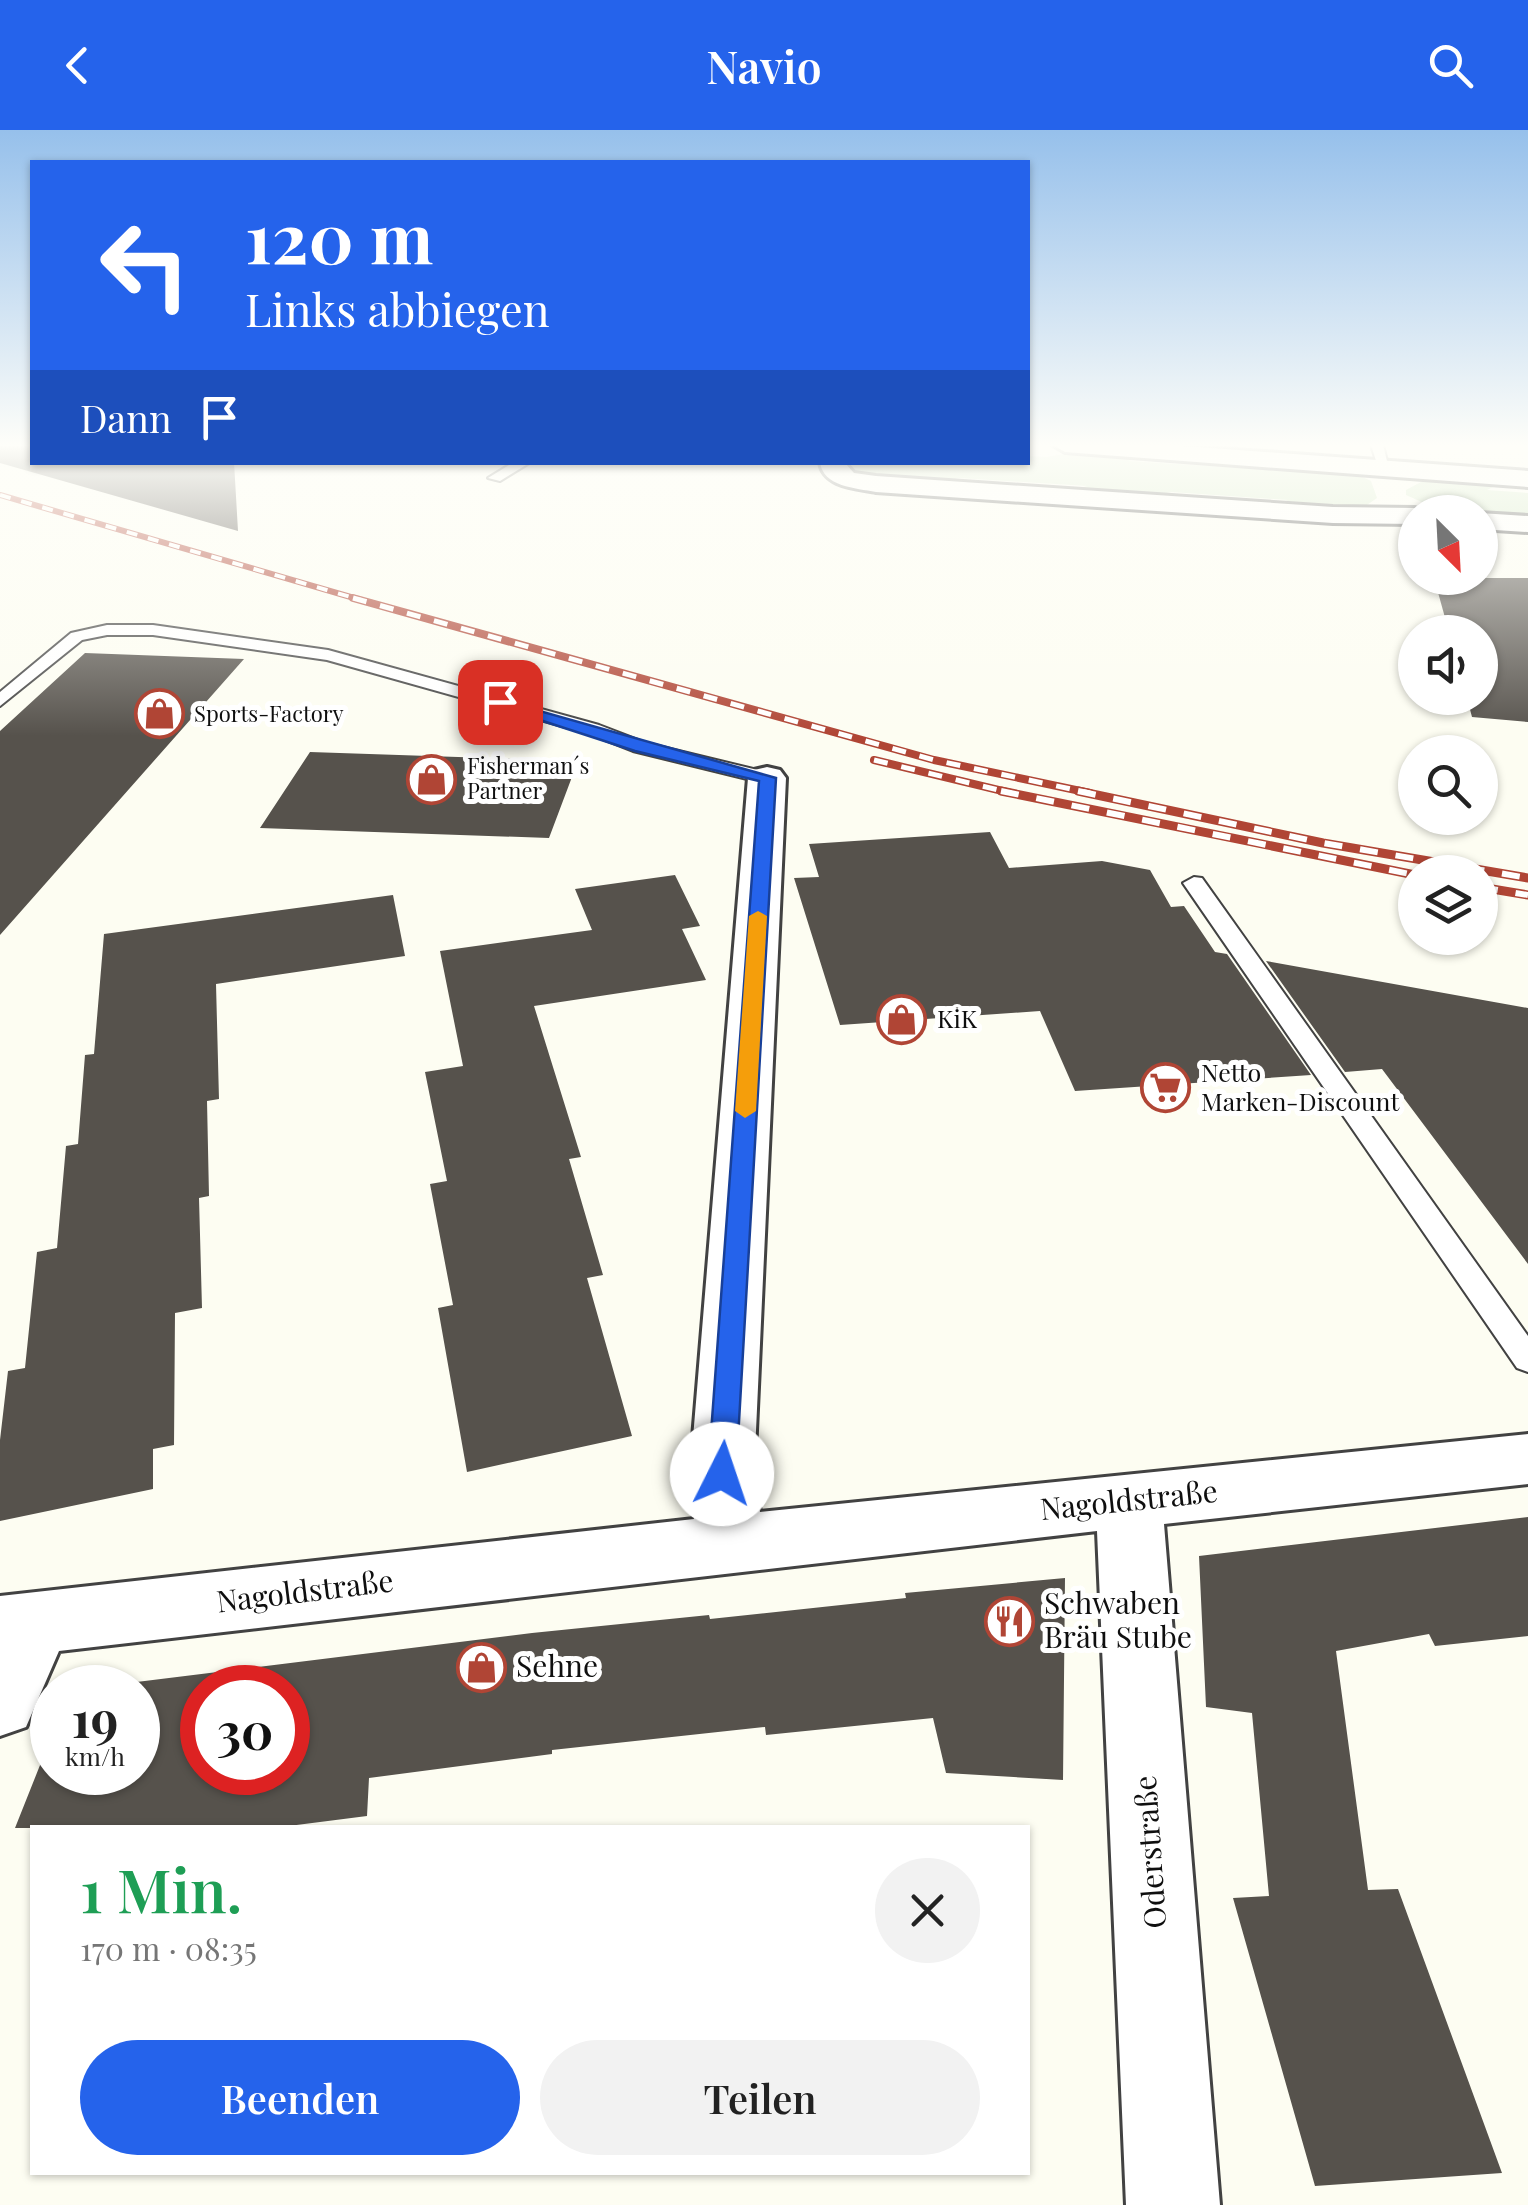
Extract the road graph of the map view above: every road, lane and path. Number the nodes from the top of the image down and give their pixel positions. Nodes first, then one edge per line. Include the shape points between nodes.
1 (0, 701) edge
2 (768, 778) joint
3 (1194, 884) dead end
4 (1528, 1360) edge
5 (1528, 1459) edge
6 (1129, 1500) junction
7 (730, 1543) junction
8 (18, 1625) edge
9 (0, 1703) edge
10 (1173, 2205) edge

1 - 2 lane via 78,636 153,630 328,654
2 - 7 street via 722,1474
3 - 4 lane
5 - 6 street, Nagoldstraße
6 - 7 street, Nagoldstraße
6 - 10 street, Oderstraße
7 - 8 street, Nagoldstraße
8 - 9 street

